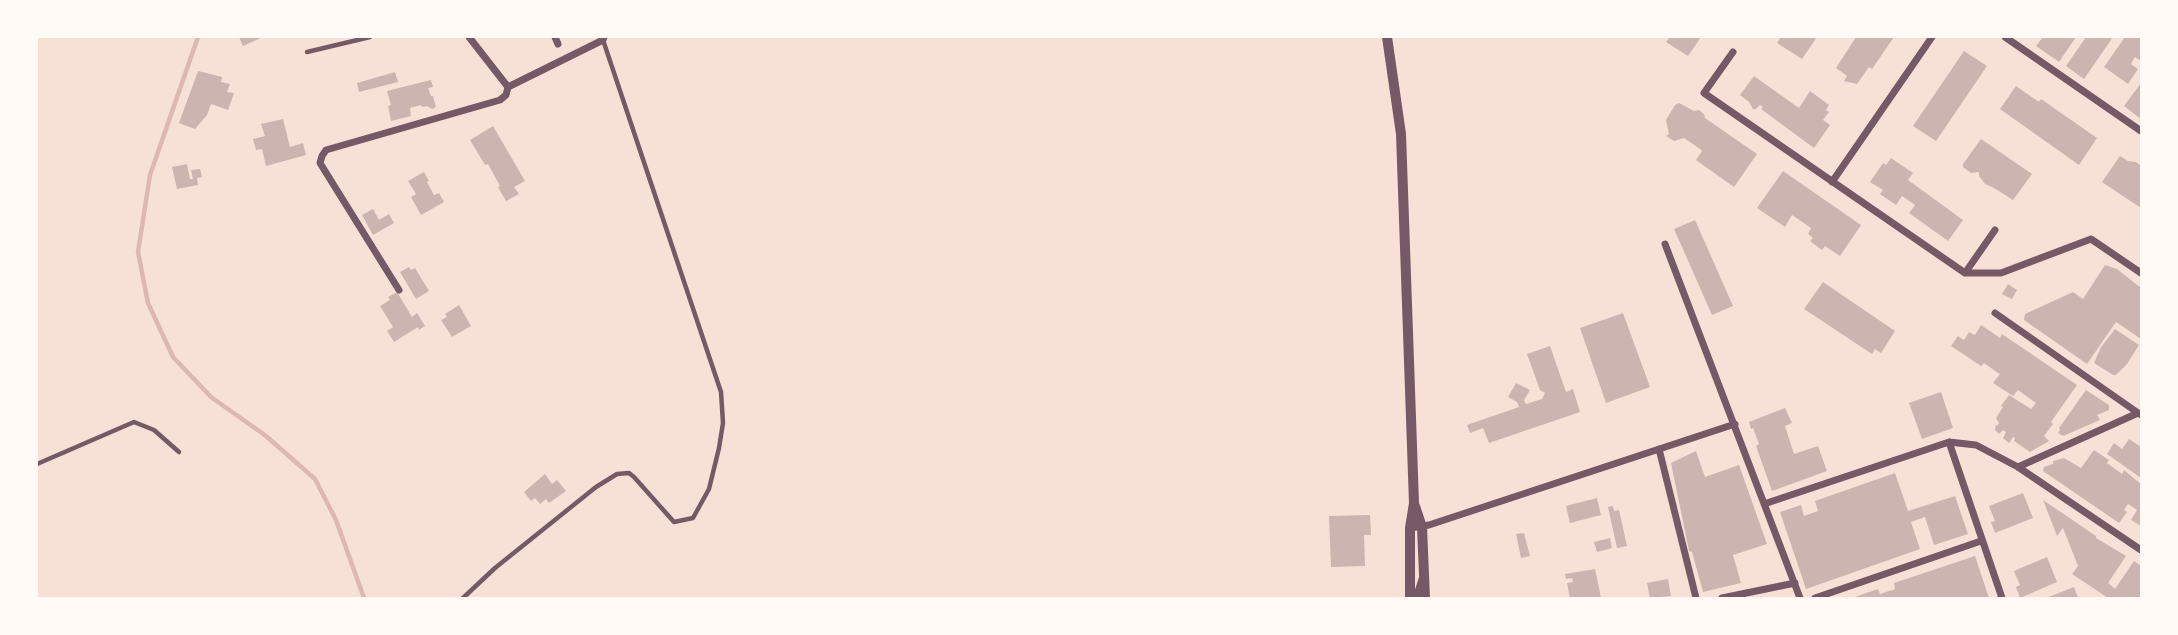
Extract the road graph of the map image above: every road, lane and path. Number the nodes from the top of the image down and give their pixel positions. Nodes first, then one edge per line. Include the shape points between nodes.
1 (370, 37) edge
2 (469, 37) edge
3 (1387, 37) edge
4 (1932, 37) edge
5 (2005, 37) edge
6 (603, 38) edge
7 (307, 52) dead end
8 (1733, 52) dead end
9 (508, 87) junction
10 (2141, 131) edge
11 (1832, 182) junction
12 (1994, 230) dead end
13 (1665, 244) dead end
14 (2141, 272) edge
15 (1965, 273) junction
16 (399, 290) dead end
17 (1995, 313) dead end
18 (2140, 414) edge
19 (1735, 424) junction
20 (1949, 442) junction
21 (1659, 449) junction
22 (179, 452) dead end
23 (37, 464) edge
24 (2018, 467) junction
25 (1414, 503) junction
26 (1764, 504) junction
27 (1422, 527) junction
28 (1410, 528) junction
29 (1981, 541) junction
30 (2141, 550) edge
31 (1424, 574) junction
32 (1795, 583) junction
33 (463, 598) edge
34 (1410, 598) edge
35 (1416, 598) edge
36 (1425, 598) edge
37 (1696, 598) edge
38 (1722, 598) edge
39 (1800, 598) edge
40 (1815, 598) edge
41 (2002, 598) edge

1 - 7 lane
2 - 9 street
3 - 25 street via 1401,134
4 - 11 street
5 - 10 street
6 - 9 street
6 - 33 lane via 721,392 723,423 709,489 692,518 674,522 634,477 617,474
8 - 11 street via 1704,93
9 - 16 street via 500,100 326,150 322,156 320,163
11 - 15 street
12 - 15 street
13 - 19 street
14 - 15 street via 2091,239 2001,274
17 - 18 street
18 - 24 street
19 - 21 street
19 - 26 street
20 - 24 street via 1976,445
20 - 26 street
20 - 29 street
21 - 27 street
21 - 37 street
22 - 23 lane via 154,430 134,422
24 - 30 street
25 - 27 street
25 - 28 street
26 - 32 street
27 - 28 street
27 - 31 street
28 - 34 street
29 - 40 street
29 - 41 street
31 - 35 street
31 - 36 street
32 - 38 street
32 - 39 street

